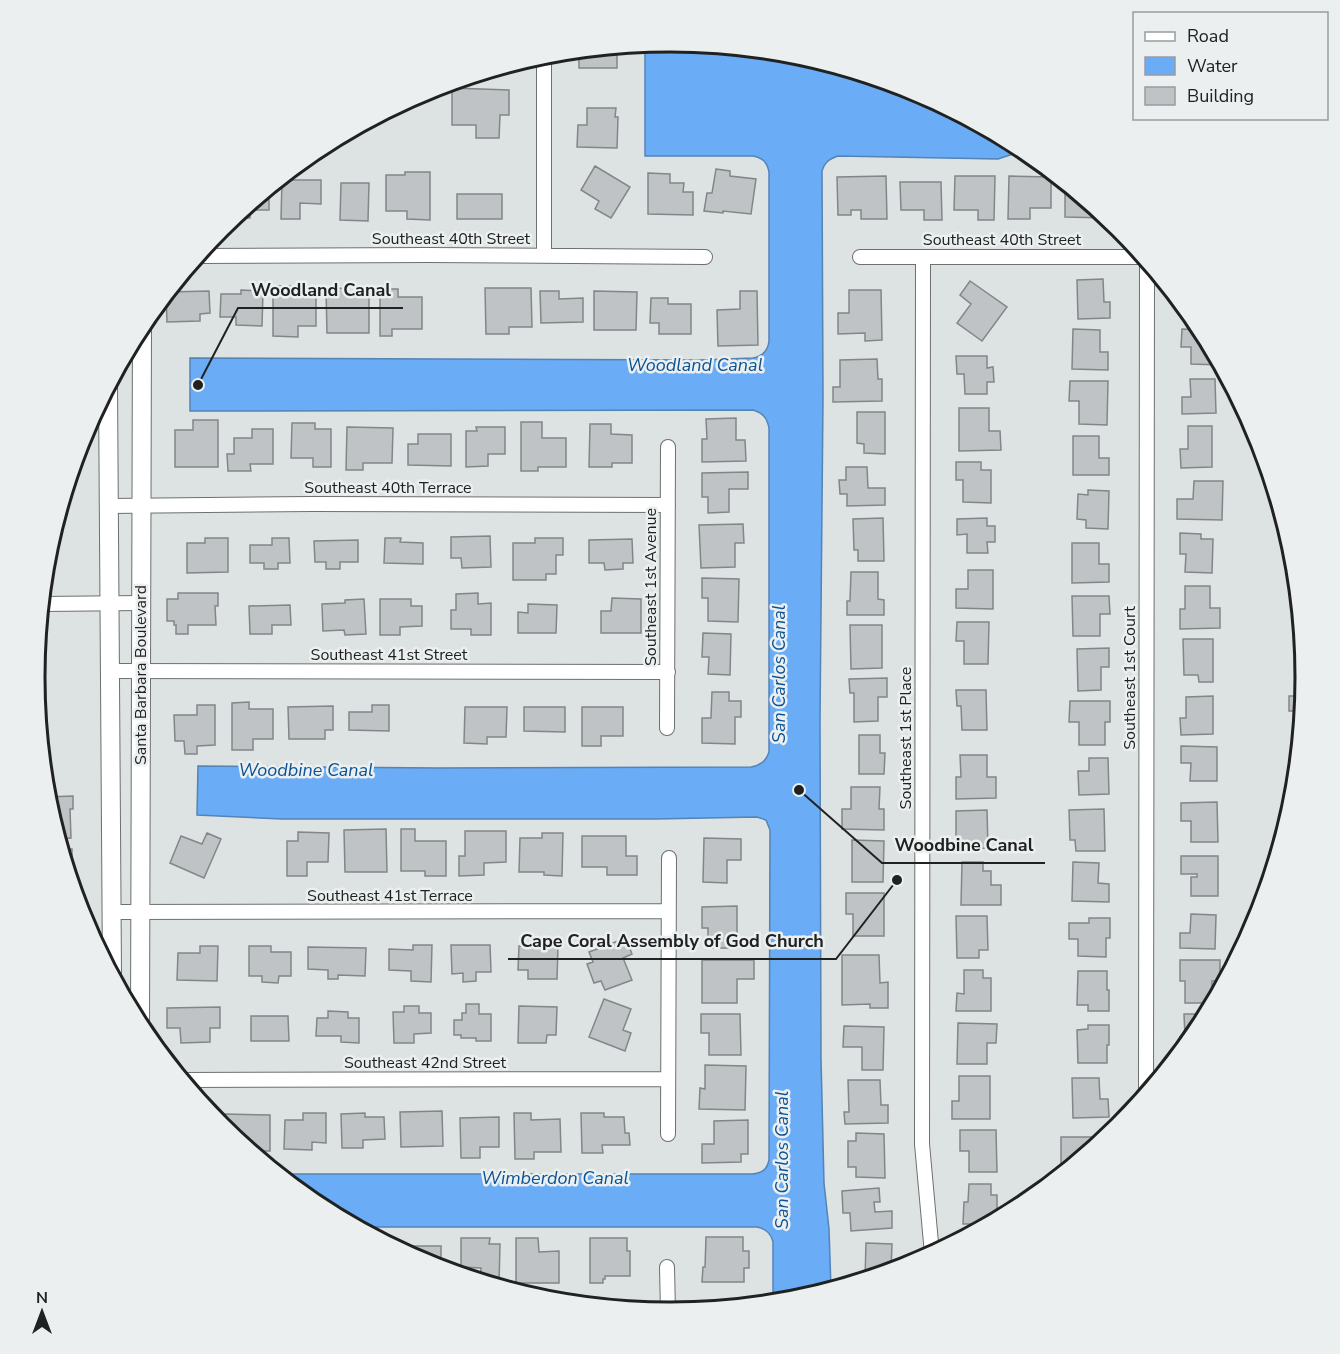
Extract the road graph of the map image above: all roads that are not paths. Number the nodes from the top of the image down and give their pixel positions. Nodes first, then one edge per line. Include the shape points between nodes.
1 (543, 65) edge
2 (208, 256) edge
3 (544, 256) junction
4 (860, 256) dead end
5 (923, 256) junction
6 (705, 257) dead end
7 (1132, 257) edge
8 (1147, 274) edge
9 (142, 343) edge
10 (108, 403) edge
11 (668, 447) dead end
12 (142, 505) junction
13 (668, 505) junction
14 (109, 506) junction
15 (141, 603) junction
16 (49, 604) edge
17 (110, 604) junction
18 (110, 671) junction
19 (141, 671) junction
20 (668, 672) junction
21 (667, 728) dead end
22 (669, 858) dead end
23 (668, 911) junction
24 (112, 912) junction
25 (140, 912) junction
26 (112, 958) edge
27 (140, 1007) edge
28 (668, 1079) junction
29 (193, 1080) edge
30 (1146, 1082) edge
31 (668, 1134) dead end
32 (931, 1244) edge
33 (668, 1267) dead end
34 (668, 1302) edge

1 - 3 street
2 - 3 street, Southeast 40th Street
3 - 6 street, Southeast 40th Street
4 - 5 street, Southeast 40th Street
5 - 7 street, Southeast 40th Street
5 - 32 street, Southeast 1st Place via 922,1144
8 - 30 street, Southeast 1st Court
9 - 12 main road, Santa Barbara Boulevard
10 - 14 main road, Santa Barbara Boulevard
11 - 13 street, Southeast 1st Avenue
12 - 13 street, Southeast 40th Terrace
12 - 14 street, Southeast 40th Terrace
12 - 15 main road, Santa Barbara Boulevard
13 - 20 street, Southeast 1st Avenue
14 - 17 main road, Santa Barbara Boulevard
15 - 17 street
15 - 19 main road, Santa Barbara Boulevard
16 - 17 street
17 - 18 main road, Santa Barbara Boulevard
18 - 19 street, Southeast 41st Street
18 - 24 main road, Santa Barbara Boulevard
19 - 20 street, Southeast 41st Street
19 - 25 main road, Santa Barbara Boulevard
20 - 21 street, Southeast 1st Avenue
22 - 23 street
23 - 25 street, Southeast 41st Terrace
23 - 28 street
24 - 25 street, Southeast 41st Terrace
24 - 26 main road, Santa Barbara Boulevard
25 - 27 main road, Santa Barbara Boulevard
28 - 29 street, Southeast 42nd Street
28 - 31 street
33 - 34 street

